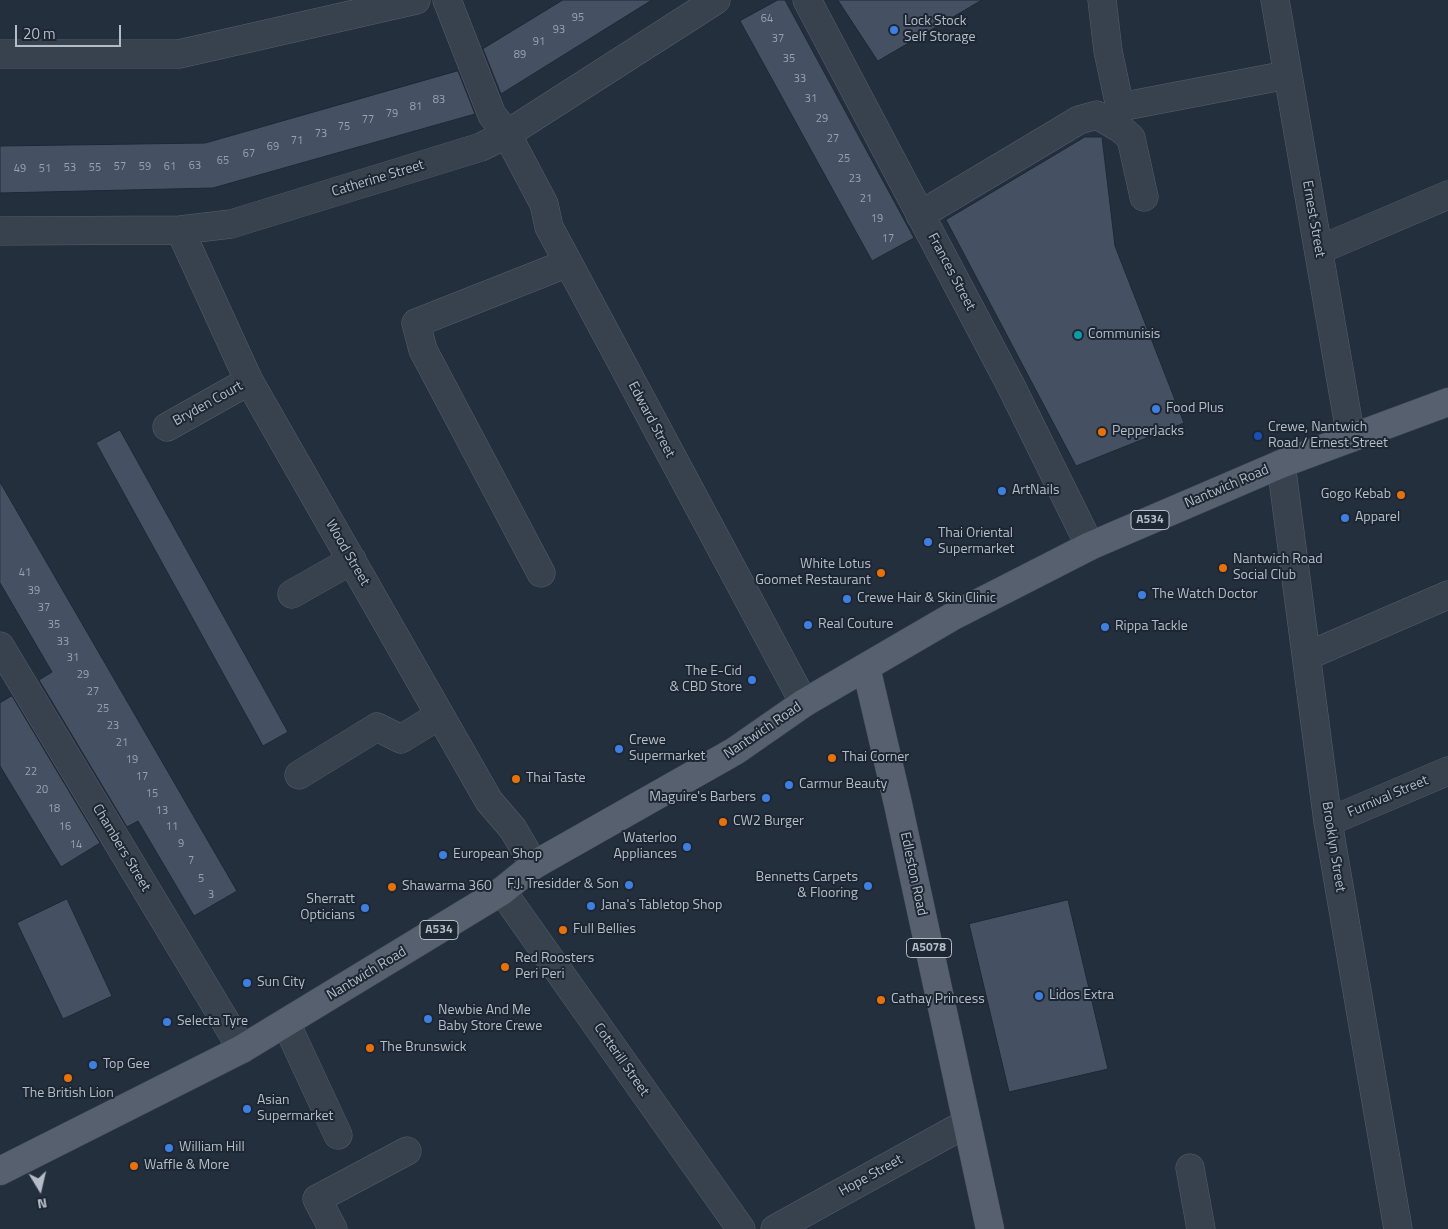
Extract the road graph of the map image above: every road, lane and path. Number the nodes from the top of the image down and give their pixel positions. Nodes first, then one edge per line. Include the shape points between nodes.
1 (416, 0) edge
2 (448, 0) edge
3 (716, 0) edge
4 (807, 0) edge
5 (1102, 0) edge
6 (1276, 0) edge
7 (0, 54) edge
8 (1287, 76) junction
9 (507, 134) junction
10 (1448, 195) edge
11 (1144, 197) dead end
12 (920, 215) junction
13 (180, 230) junction
14 (0, 231) edge
15 (1319, 250) junction
16 (568, 263) junction
17 (249, 381) junction
18 (1448, 402) edge
19 (168, 427) dead end
20 (1351, 438) junction
21 (1281, 464) junction
22 (1090, 546) junction
23 (352, 560) junction
24 (542, 573) dead end
25 (292, 594) dead end
26 (1448, 595) edge
27 (0, 646) edge
28 (1306, 656) junction
29 (866, 667) junction
30 (804, 703) junction
31 (440, 715) junction
32 (1448, 771) edge
33 (299, 775) dead end
34 (1328, 822) junction
35 (534, 866) junction
36 (502, 891) junction
37 (286, 1023) junction
38 (242, 1049) junction
39 (967, 1122) junction
40 (338, 1135) dead end
41 (407, 1151) dead end
42 (1190, 1168) dead end
43 (0, 1171) edge
44 (333, 1229) edge
45 (740, 1229) edge
46 (775, 1229) edge
47 (990, 1229) edge
48 (1201, 1229) edge
49 (1398, 1229) edge

1 - 7 street via 179,54
2 - 9 street, Edward Street via 492,115
3 - 9 street, Catherine Street
4 - 12 street, Frances Street
5 - 8 street via 1108,51 1120,107
6 - 8 street, Ernest Street
8 - 15 street, Ernest Street
9 - 13 street, Catherine Street via 481,147 231,224
9 - 16 street, Edward Street via 544,204 548,227
10 - 15 street
11 - 12 street via 1131,138 1097,115 1079,120
12 - 22 street, Frances Street via 1010,384
13 - 14 street, Catherine Street
13 - 17 street, Wood Street
15 - 20 street, Ernest Street
16 - 24 street via 416,323 423,350
16 - 30 street, Edward Street
17 - 19 street, Bryden Court
17 - 23 street, Wood Street
18 - 20 main road, Nantwich Road / A534
20 - 21 main road, Nantwich Road / A534
21 - 22 main road, Nantwich Road / A534
21 - 28 street, Brooklyn Street
22 - 29 main road, Nantwich Road / A534 via 955,615
23 - 25 street
23 - 31 street, Wood Street
26 - 28 street
27 - 38 street, Chambers Street
28 - 34 street, Brooklyn Street
29 - 30 main road, Nantwich Road / A534
29 - 39 main road, Edleston Road / A5078
30 - 35 main road, Nantwich Road / A534 via 736,751
31 - 33 street via 401,739 377,727
31 - 35 street, Wood Street via 489,801 513,829
32 - 34 street, Furnival Street
34 - 49 street, Brooklyn Street
35 - 36 main road, Nantwich Road / A534
36 - 37 main road, Nantwich Road / A534
36 - 45 street, Cotterill Street
37 - 38 main road, Nantwich Road / A534
37 - 40 street
38 - 43 main road, Nantwich Road / A534
39 - 46 street, Hope Street
39 - 47 main road, Edleston Road / A5078
41 - 44 street via 317,1199
42 - 48 street

